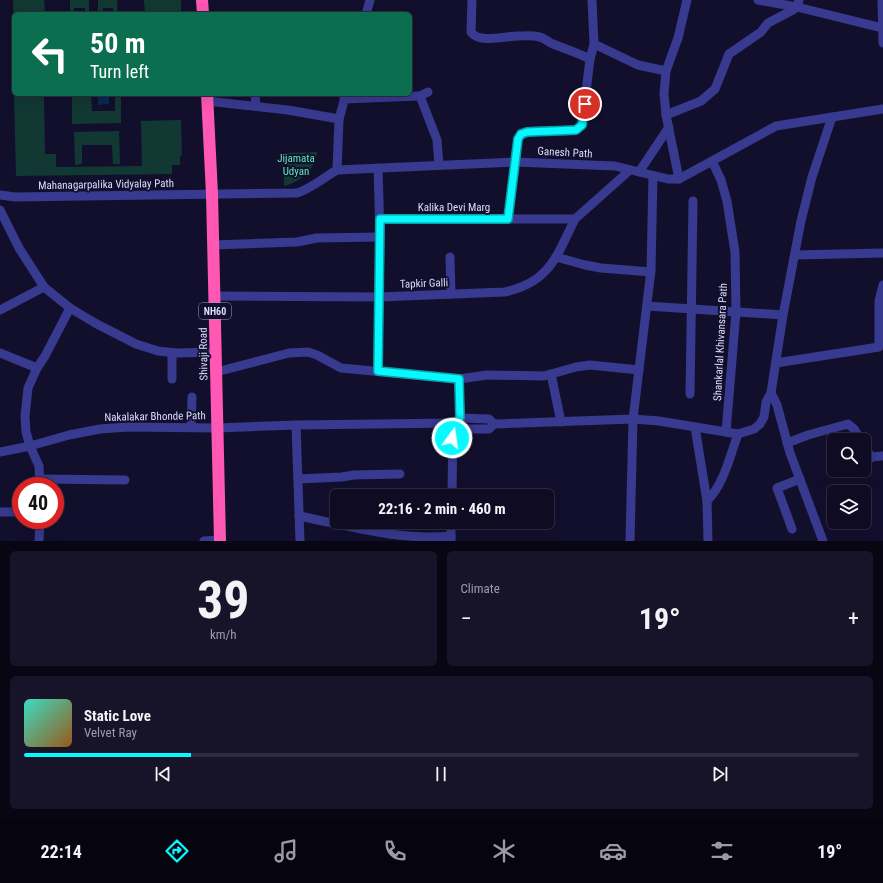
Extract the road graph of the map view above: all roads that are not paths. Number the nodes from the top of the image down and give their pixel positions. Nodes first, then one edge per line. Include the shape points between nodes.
1 (202, 0) edge
2 (365, 0) edge
3 (370, 0) edge
4 (472, 0) edge
5 (592, 0) edge
6 (687, 0) edge
7 (758, 0) edge
8 (882, 0) edge
9 (798, 3) edge
10 (202, 12) edge
11 (367, 12) edge
12 (882, 28) junction
13 (883, 43) edge
14 (594, 44) junction
15 (590, 59) junction
16 (666, 71) junction
17 (412, 94) edge
18 (255, 96) edge
19 (371, 96) edge
20 (345, 97) edge
21 (207, 98) edge
22 (256, 106) junction
23 (883, 108) edge
24 (666, 115) junction
25 (832, 117) junction
26 (339, 119) junction
27 (669, 127) junction
28 (712, 161) junction
29 (515, 162) junction
30 (439, 165) junction
31 (378, 168) junction
32 (337, 170) junction
33 (635, 171) junction
34 (653, 176) junction
35 (679, 179) junction
36 (212, 194) junction
37 (0, 195) edge
38 (693, 201) dead end
39 (0, 210) edge
40 (380, 219) junction
41 (508, 219) junction
42 (574, 219) junction
43 (380, 237) junction
44 (213, 245) junction
45 (883, 254) edge
46 (795, 255) junction
47 (450, 257) dead end
48 (556, 257) junction
49 (651, 272) junction
50 (883, 285) edge
51 (44, 287) junction
52 (450, 294) junction
53 (214, 296) junction
54 (379, 297) junction
55 (647, 306) junction
56 (70, 308) junction
57 (691, 309) junction
58 (0, 310) edge
59 (736, 312) junction
60 (782, 315) junction
61 (216, 352) junction
62 (172, 353) junction
63 (0, 354) edge
64 (776, 363) junction
65 (37, 368) junction
66 (639, 370) junction
67 (378, 371) junction
68 (216, 372) junction
69 (551, 374) junction
70 (459, 379) junction
71 (172, 380) dead end
72 (771, 393) junction
73 (690, 394) dead end
74 (192, 397) dead end
75 (633, 420) junction
76 (456, 422) junction
77 (561, 422) junction
78 (296, 425) junction
79 (191, 427) junction
80 (695, 427) junction
81 (217, 428) junction
82 (726, 432) junction
83 (857, 433) edge
84 (738, 434) junction
85 (787, 443) junction
86 (30, 446) junction
87 (0, 452) edge
88 (883, 456) edge
89 (871, 457) edge
90 (400, 474) dead end
91 (40, 477) edge
92 (298, 478) junction
93 (800, 479) junction
94 (125, 480) dead end
95 (64, 482) edge
96 (452, 489) edge
97 (707, 501) junction
98 (0, 512) edge
99 (12, 512) edge
100 (299, 516) junction
101 (40, 529) edge
102 (452, 529) edge
103 (792, 529) dead end
104 (451, 539) edge
105 (39, 541) edge
106 (204, 541) edge
107 (220, 541) edge
108 (300, 541) edge
109 (630, 541) edge
110 (708, 541) edge
111 (824, 541) edge

1 - 10 highway
2 - 3 street
3 - 11 street
4 - 15 street via 471,32 478,38 537,36
5 - 14 street
6 - 16 street via 678,38
7 - 9 street
8 - 12 street
9 - 12 street
9 - 24 street via 793,10 768,22 761,32 729,54 715,89 701,101
12 - 13 street
14 - 15 street
14 - 16 street via 638,65
15 - 29 street via 582,125 576,130 521,134
16 - 24 street
17 - 30 street via 424,94 437,140
18 - 22 street
19 - 20 street
20 - 26 street
21 - 22 street
21 - 36 highway, Shivaji Road / NH60
22 - 26 street
23 - 25 street
24 - 27 street
25 - 28 street via 776,126
25 - 46 street via 812,177
26 - 32 street
27 - 33 street
27 - 35 street
28 - 35 street
28 - 59 street, Shankarlal Khivansara Path via 723,187 736,252
29 - 30 street, Ganesh Path
29 - 33 street, Ganesh Path via 614,166
29 - 41 street
30 - 31 street, Ganesh Path
31 - 32 street, Ganesh Path
31 - 40 street
32 - 36 street, Ganesh Path via 309,189 297,193
33 - 34 street, Ganesh Path
33 - 42 street
34 - 35 street, Ganesh Path
34 - 49 street
36 - 37 street, Mahanagarpalika Vidyalay Path
36 - 44 highway, Shivaji Road / NH60
38 - 57 street
39 - 51 street via 23,255
40 - 41 street, Kalika Devi Marg
40 - 43 street
41 - 42 street, Kalika Devi Marg
42 - 48 street, Tapkir Galli
43 - 44 street via 317,238 297,242
43 - 54 street
44 - 53 highway, Shivaji Road / NH60
45 - 46 street
46 - 60 street
47 - 52 street
48 - 49 street via 601,268
48 - 52 street, Tapkir Galli via 542,275 517,290
49 - 55 street
50 - 64 street via 879,301 879,347
51 - 56 street
51 - 58 street
52 - 54 street, Tapkir Galli
53 - 54 street, Tapkir Galli
53 - 61 highway, Shivaji Road / NH60
54 - 67 street
55 - 57 street
55 - 66 street
56 - 62 street via 136,344
56 - 65 street
57 - 59 street
57 - 73 street
59 - 60 street
59 - 82 street, Shankarlal Khivansara Path
60 - 64 street
61 - 62 street
61 - 68 highway, Shivaji Road / NH60
62 - 71 street
63 - 65 street
64 - 72 street
65 - 86 street via 28,388 25,416
66 - 69 street via 590,365 576,366
66 - 75 street
67 - 68 street via 341,368 318,354 308,352 289,353
67 - 70 street
68 - 81 highway, Shivaji Road / NH60
69 - 70 street via 487,375
69 - 77 street
70 - 76 street
72 - 84 street via 760,424 754,430
72 - 85 street via 777,405
74 - 79 street
75 - 77 street, Nakalakar Bhonde Path
75 - 80 street, Nakalakar Bhonde Path
75 - 109 street
76 - 77 street, Nakalakar Bhonde Path
76 - 78 street, Nakalakar Bhonde Path
76 - 96 street
78 - 81 street, Nakalakar Bhonde Path
78 - 92 street
79 - 81 street, Nakalakar Bhonde Path
79 - 86 street, Nakalakar Bhonde Path via 100,429
80 - 82 street, Nakalakar Bhonde Path
80 - 97 street
81 - 107 highway, Shivaji Road / NH60
82 - 84 street, Nakalakar Bhonde Path
83 - 85 street via 848,424
84 - 97 street via 719,485
85 - 93 street
86 - 87 street, Nakalakar Bhonde Path
86 - 91 street via 39,466
88 - 89 street
90 - 92 street
92 - 100 street
93 - 103 street via 777,488
93 - 111 street
94 - 95 street
97 - 110 street
98 - 99 street
100 - 104 street via 401,536
100 - 108 street
101 - 105 street
102 - 104 street
106 - 107 street

